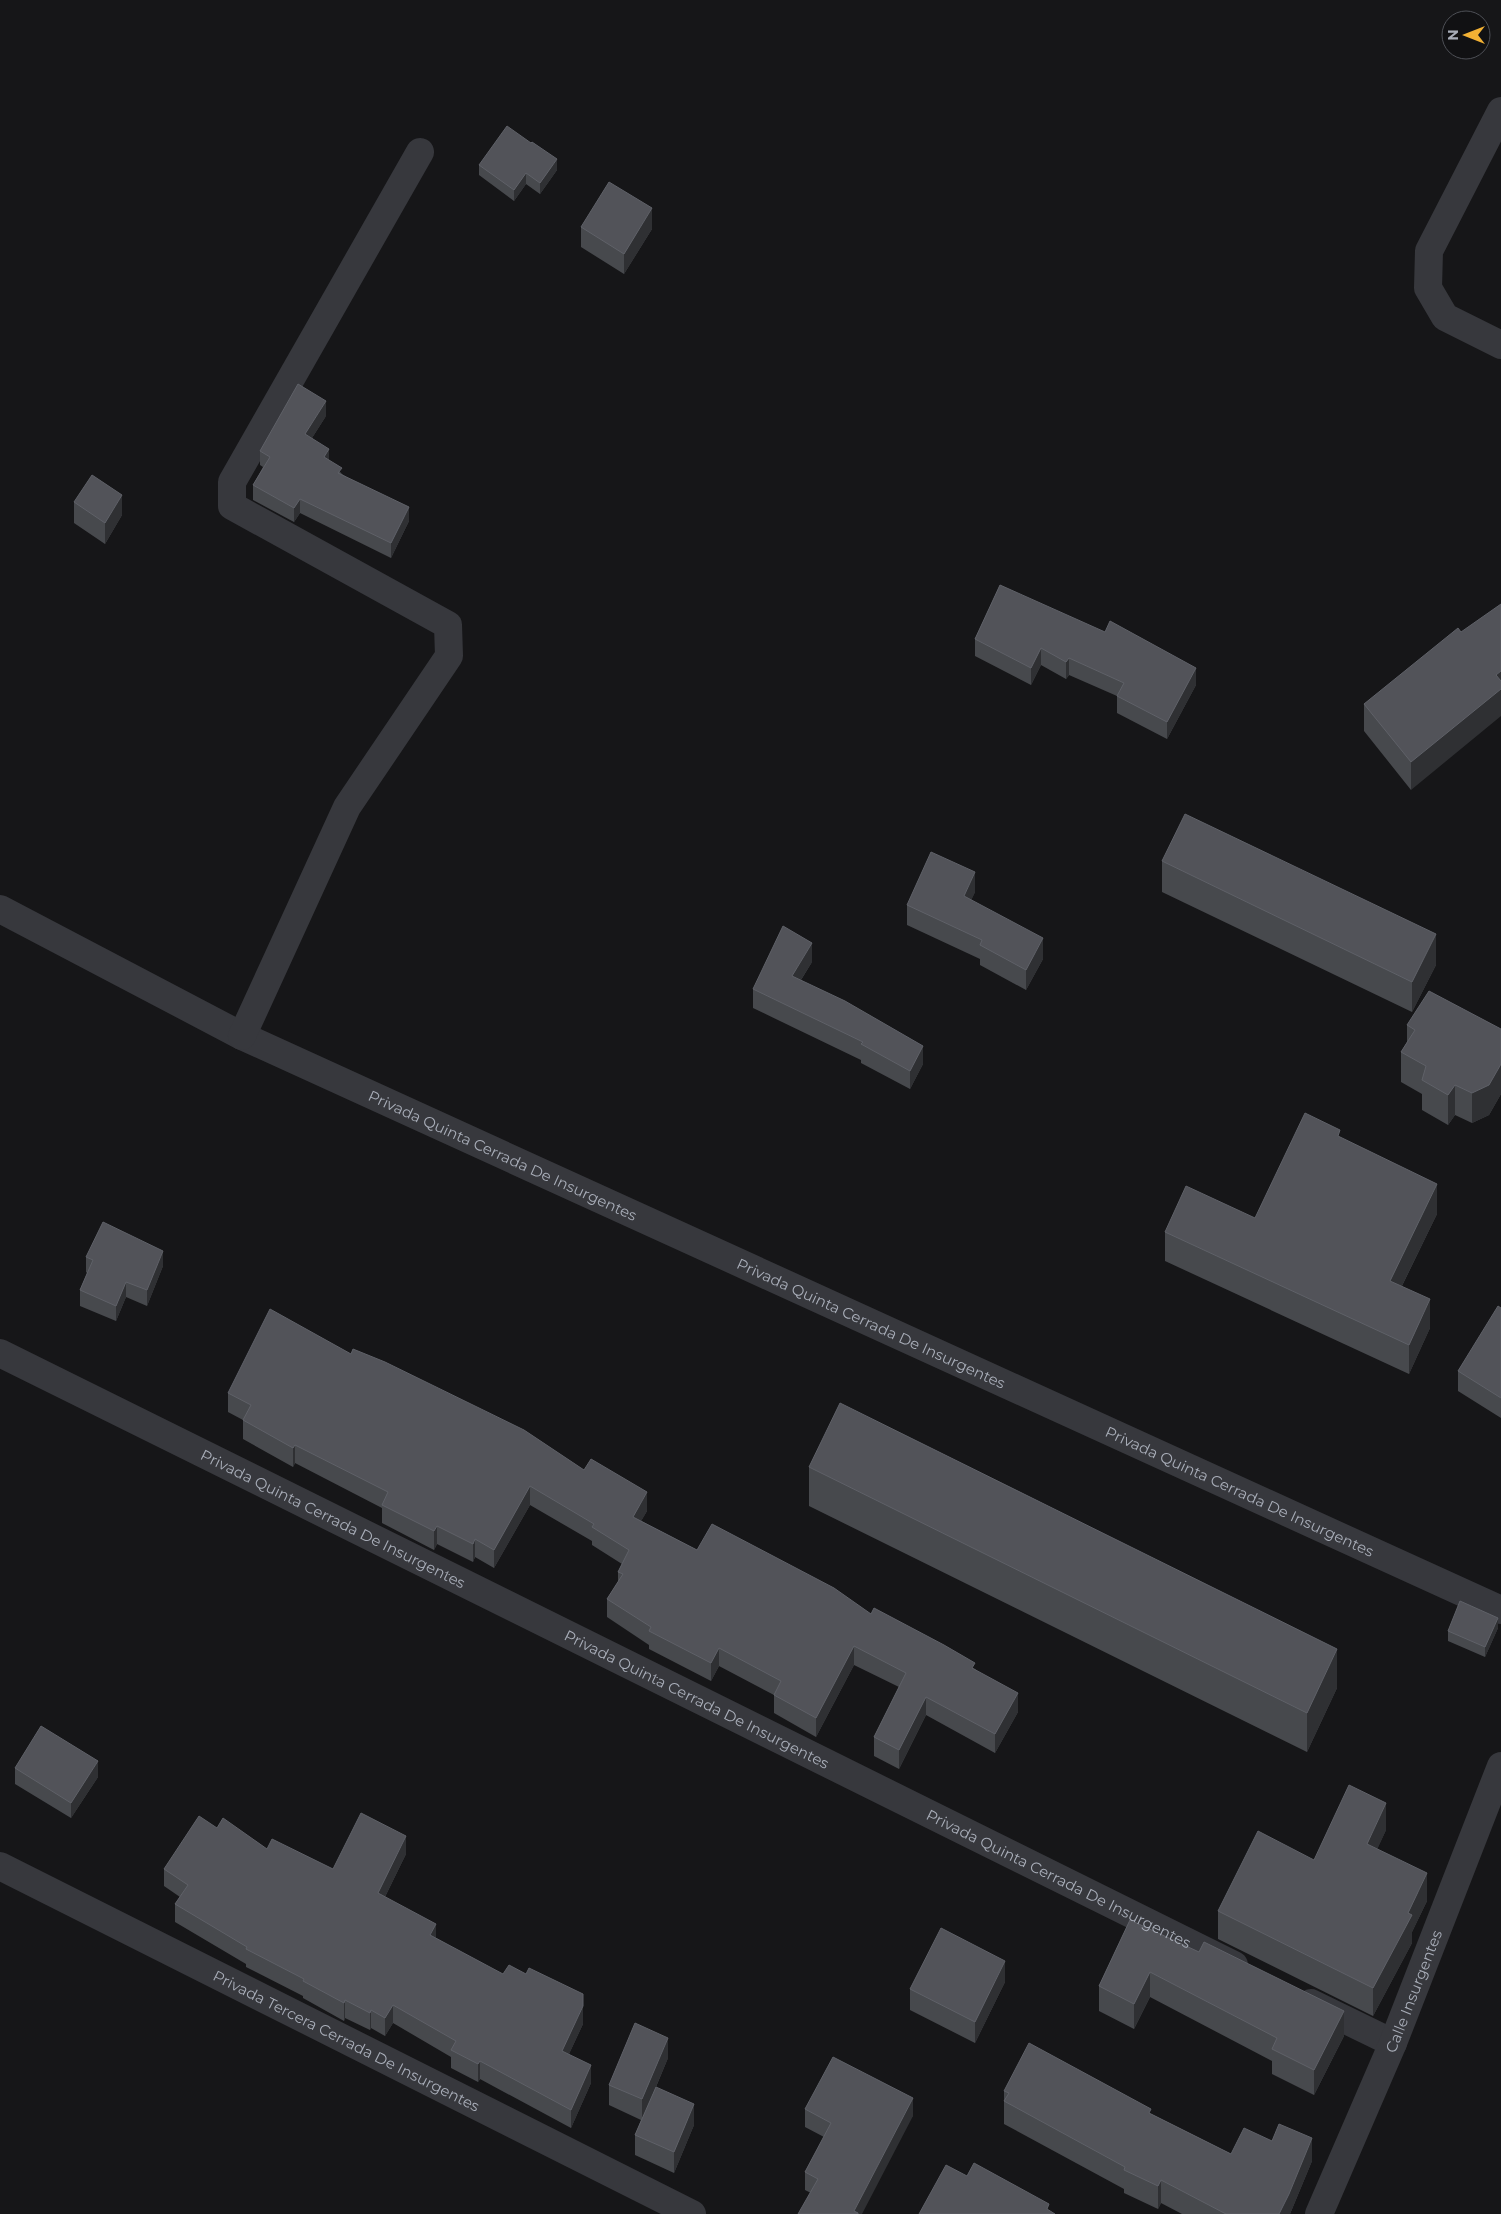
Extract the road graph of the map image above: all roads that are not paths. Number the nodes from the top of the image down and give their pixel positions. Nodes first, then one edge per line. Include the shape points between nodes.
1 (1501, 112) edge
2 (420, 152) dead end
3 (1501, 345) edge
4 (0, 909) edge
5 (242, 1036) junction
6 (0, 1353) edge
7 (1501, 1610) edge
8 (1501, 1766) edge
9 (0, 1866) edge
10 (1259, 1977) edge
11 (1286, 1990) edge
12 (1393, 2043) junction
13 (692, 2214) edge
14 (1319, 2214) edge

1 - 3 street via 1429,251 1428,288 1445,317
2 - 5 street via 232,482 232,506 448,625 449,656 347,807
4 - 5 street, Privada Quinta Cerrada De Insurgentes
5 - 7 street, Privada Quinta Cerrada De Insurgentes
6 - 10 street, Privada Quinta Cerrada De Insurgentes
8 - 12 street, Calle Insurgentes
9 - 13 street, Privada Tercera Cerrada De Insurgentes
11 - 12 street
12 - 14 street, Calle Insurgentes

